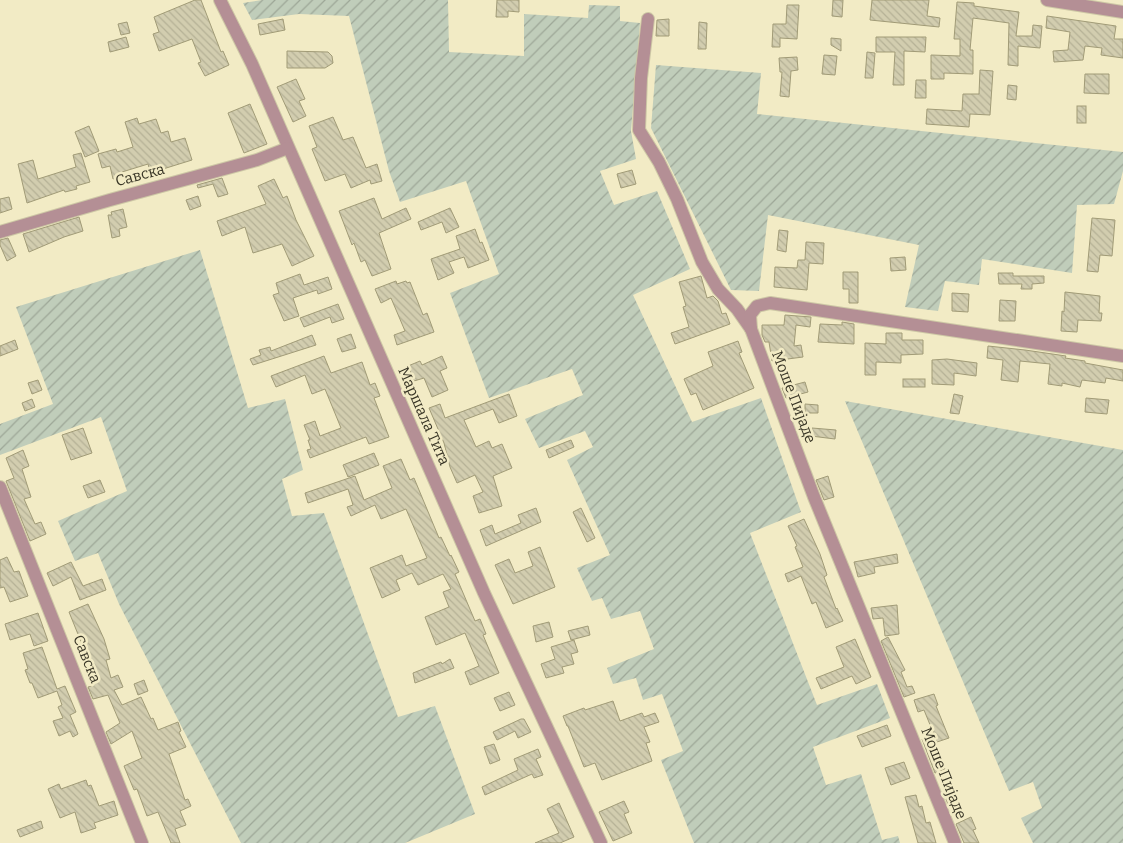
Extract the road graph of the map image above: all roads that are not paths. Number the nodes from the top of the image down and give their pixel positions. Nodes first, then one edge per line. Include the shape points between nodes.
1 (220, 0) edge
2 (1047, 0) edge
3 (1123, 12) edge
4 (648, 20) dead end
5 (288, 148) junction
6 (0, 232) edge
7 (751, 329) junction
8 (1123, 356) edge
9 (0, 487) edge
10 (142, 843) edge
11 (601, 843) edge
12 (955, 843) edge

1 - 5 street, Маршала Тита
2 - 3 street
4 - 7 street, Моше Пијаде via 639,130 677,199 702,262 718,289
5 - 6 street, Савска via 257,160
5 - 11 street, Маршала Тита via 480,584
7 - 8 street via 750,315 757,306 770,303
7 - 12 street, Моше Пијаде via 814,497
9 - 10 street, Савска

